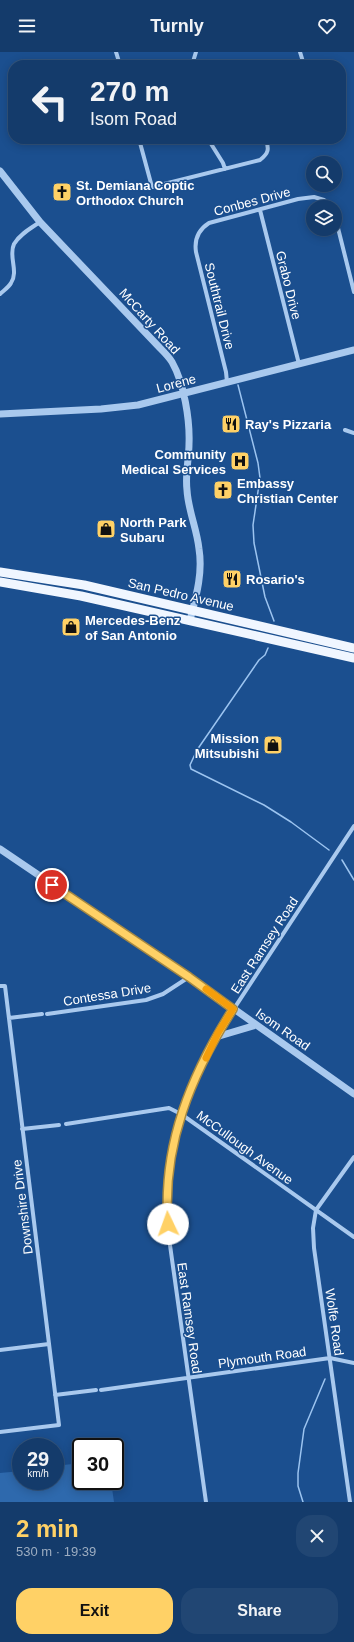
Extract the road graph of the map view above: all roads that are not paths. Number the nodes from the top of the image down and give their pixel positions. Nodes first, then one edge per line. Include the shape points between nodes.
1 (140, 144) edge
2 (211, 144) edge
3 (268, 144) edge
4 (224, 169) junction
5 (0, 171) edge
6 (324, 200) edge
7 (260, 210) junction
8 (40, 222) junction
9 (196, 236) joint
10 (340, 236) edge
11 (354, 292) edge
12 (0, 294) edge
13 (354, 350) edge
14 (299, 364) junction
15 (227, 382) junction
16 (182, 393) junction
17 (0, 414) edge
18 (346, 430) dead end
19 (354, 433) edge
20 (0, 572) edge
21 (0, 582) edge
22 (193, 610) junction
23 (190, 620) junction
24 (330, 642) junction
25 (354, 648) edge
26 (327, 652) junction
27 (354, 658) edge
28 (354, 826) edge
29 (0, 849) edge
30 (189, 977) junction
31 (2, 986) edge
32 (233, 1009) junction
33 (9, 1018) junction
34 (256, 1025) junction
35 (216, 1037) junction
36 (354, 1094) edge
37 (181, 1114) junction
38 (66, 1124) dead end
39 (59, 1125) dead end
40 (22, 1129) junction
41 (354, 1157) edge
42 (316, 1210) junction
43 (354, 1237) edge
44 (49, 1344) junction
45 (0, 1350) edge
46 (330, 1358) junction
47 (354, 1363) edge
48 (188, 1378) junction
49 (96, 1390) dead end
50 (101, 1390) dead end
51 (55, 1395) junction
52 (0, 1432) edge
53 (206, 1502) edge
54 (350, 1502) edge

1 - 4 street via 152,188
2 - 4 street
3 - 4 street via 267,155 260,160
5 - 8 street, McCarty Road
6 - 7 street, Conbes Drive via 314,197
7 - 9 street, Conbes Drive via 209,222
7 - 14 street, Grabo Drive
8 - 12 street via 14,243 12,283
8 - 16 street, McCarty Road via 166,354 175,369
9 - 15 street, Southtrail Drive via 196,252
10 - 11 street
13 - 14 street, Lorene
14 - 15 street, Lorene
15 - 16 street, Lorene
16 - 17 street, Lorene via 138,405 108,409
16 - 22 street, McCarty Road via 189,434 187,492 200,559
18 - 19 street
20 - 22 main road, San Pedro Avenue via 84,585
21 - 23 main road, San Pedro Avenue via 81,596
22 - 23 street, McCarty Road
22 - 24 main road, San Pedro Avenue
23 - 26 main road, San Pedro Avenue
24 - 25 main road, San Pedro Avenue
24 - 26 main road
26 - 27 main road, San Pedro Avenue
28 - 32 street, East Ramsey Road
29 - 30 street, Isom Road
30 - 32 street, Isom Road
30 - 33 street, Contessa Drive via 163,994 146,1000
31 - 33 street, Downshire Drive
32 - 34 street, Isom Road
32 - 35 street, East Ramsey Road
33 - 40 street, Downshire Drive
34 - 35 street
34 - 36 street, Isom Road
35 - 37 street, East Ramsey Road
37 - 38 street, McCullough Avenue via 169,1108
37 - 42 street, McCullough Avenue
37 - 48 street, East Ramsey Road via 172,1145 167,1208 169,1245
39 - 40 street
40 - 44 street, Downshire Drive
41 - 42 street, Wolfe Road
42 - 43 street, McCullough Avenue
42 - 46 street, Wolfe Road via 314,1246
44 - 45 street
44 - 51 street, Downshire Drive
46 - 47 street, Plymouth Road
46 - 48 street, Plymouth Road
46 - 54 street, Wolfe Road
48 - 50 street, Plymouth Road
48 - 53 street, East Ramsey Road
49 - 51 street
51 - 52 street, Downshire Drive via 59,1425

